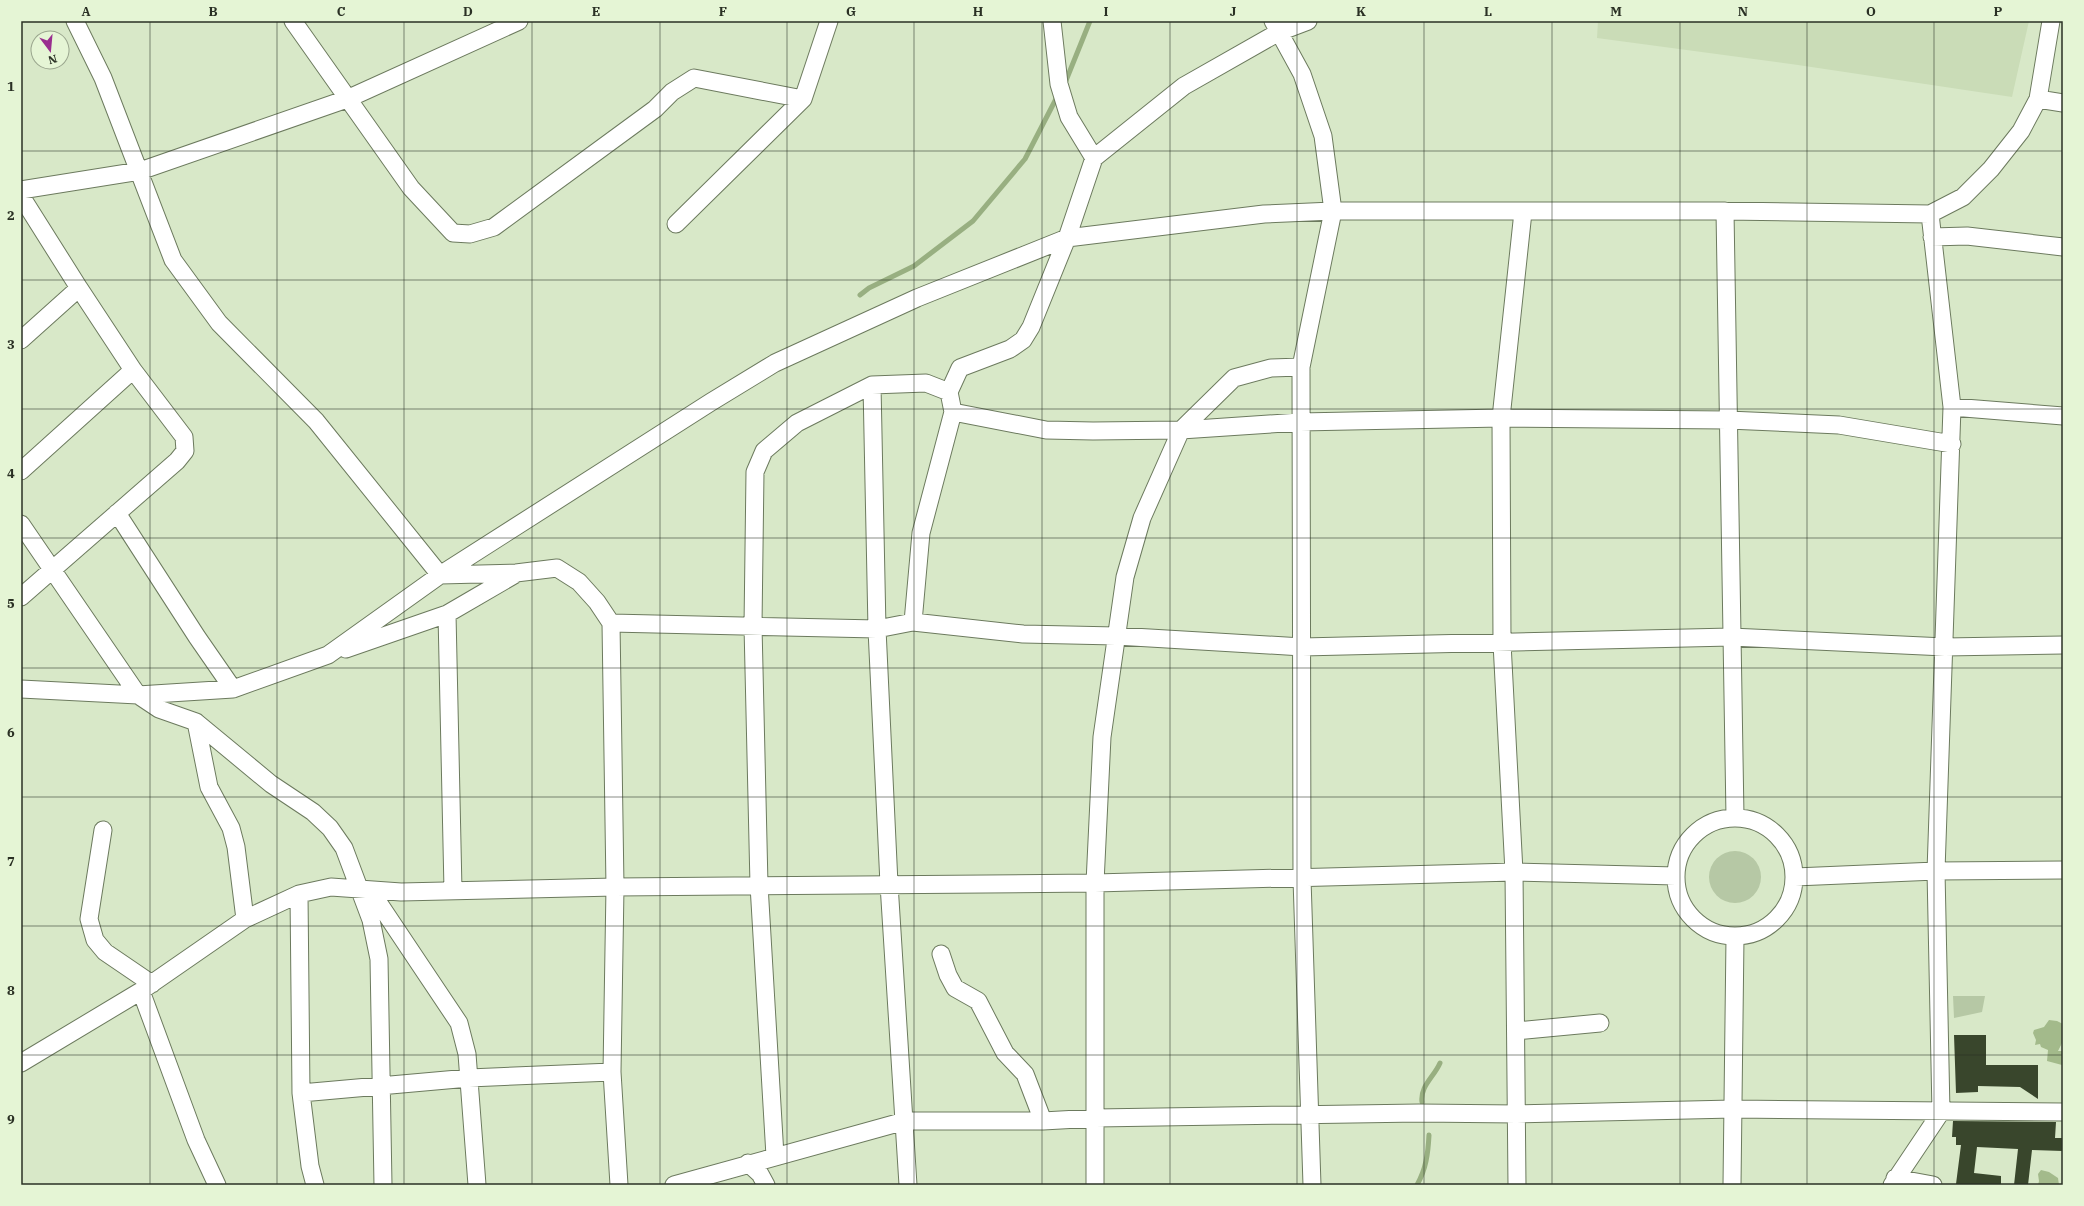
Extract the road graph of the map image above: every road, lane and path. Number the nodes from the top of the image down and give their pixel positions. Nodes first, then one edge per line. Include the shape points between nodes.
1 (75, 21) edge
2 (293, 21) edge
3 (519, 21) edge
4 (829, 21) edge
5 (1052, 21) edge
6 (1308, 21) edge
7 (2051, 21) edge
8 (1276, 27) edge
9 (347, 99) junction
10 (803, 99) junction
11 (2038, 99) junction
12 (2063, 103) edge
13 (1094, 158) junction
14 (140, 171) junction
15 (21, 190) edge
16 (21, 196) edge
17 (1333, 211) junction
18 (1725, 211) junction
19 (1523, 212) junction
20 (1930, 214) junction
21 (676, 224) dead end
22 (1932, 237) junction
23 (1067, 238) junction
24 (2063, 247) edge
25 (79, 288) junction
26 (21, 340) edge
27 (1301, 367) junction
28 (133, 370) junction
29 (872, 385) junction
30 (948, 392) junction
31 (1952, 407) junction
32 (953, 412) junction
33 (2063, 416) edge
34 (1501, 418) junction
35 (1728, 420) junction
36 (1300, 422) junction
37 (1181, 430) junction
38 (1952, 444) junction
39 (21, 471) edge
40 (117, 513) junction
41 (21, 524) edge
42 (52, 571) junction
43 (516, 573) junction
44 (440, 576) junction
45 (21, 598) edge
46 (447, 614) junction
47 (913, 622) junction
48 (611, 623) junction
49 (753, 626) junction
50 (876, 629) junction
51 (1116, 636) junction
52 (1731, 637) junction
53 (1502, 643) junction
54 (2063, 645) edge
55 (1302, 647) junction
56 (1945, 647) junction
57 (328, 655) junction
58 (233, 689) junction
59 (21, 690) edge
60 (138, 695) junction
61 (196, 722) junction
62 (1735, 817) junction
63 (103, 830) dead end
64 (2063, 870) edge
65 (1936, 871) junction
66 (1514, 872) junction
67 (1676, 876) junction
68 (1795, 877) junction
69 (1302, 879) junction
70 (1095, 883) junction
71 (889, 884) junction
72 (759, 885) junction
73 (615, 887) junction
74 (365, 889) junction
75 (454, 890) junction
76 (299, 894) junction
77 (245, 919) junction
78 (1735, 937) junction
79 (941, 954) dead end
80 (146, 987) junction
81 (1600, 1023) dead end
82 (1516, 1031) junction
83 (21, 1063) edge
84 (612, 1072) junction
85 (469, 1078) junction
86 (381, 1085) junction
87 (302, 1093) junction
88 (1733, 1109) junction
89 (1941, 1112) junction
90 (2063, 1112) edge
91 (1310, 1114) junction
92 (1517, 1114) junction
93 (1096, 1118) junction
94 (905, 1121) junction
95 (1043, 1121) junction
96 (773, 1156) junction
97 (748, 1163) junction
98 (1893, 1182) edge
99 (217, 1185) edge
100 (315, 1185) edge
101 (384, 1185) edge
102 (477, 1185) edge
103 (619, 1185) edge
104 (674, 1185) edge
105 (766, 1185) edge
106 (908, 1185) edge
107 (1095, 1185) edge
108 (1312, 1185) edge
109 (1517, 1185) edge
110 (1732, 1185) edge
111 (1933, 1185) edge

1 - 14 street via 104,78
2 - 9 street
3 - 9 street
4 - 10 street
5 - 13 street via 1059,84 1069,117
6 - 8 street
7 - 11 street
8 - 13 street via 1184,86
8 - 17 street via 1302,74 1323,136
9 - 10 street via 411,188 453,233 470,234 494,227 655,110 672,92 694,78
9 - 14 street
10 - 21 street
11 - 12 street
11 - 20 street via 2021,131 1991,169 1963,197
13 - 23 street
14 - 15 street
14 - 44 street via 173,260 214,316 316,421
16 - 25 street
17 - 19 street
17 - 23 street via 1264,214
17 - 27 street
18 - 19 street
18 - 20 street
18 - 35 street
19 - 34 street
20 - 22 street
22 - 24 street via 1967,236
22 - 31 street
23 - 30 street via 1031,327 1023,340 1010,349 960,368
23 - 44 street via 910,301 775,364 711,402
25 - 26 street
25 - 28 street
27 - 36 street
27 - 37 street via 1271,368 1234,378
28 - 39 street
28 - 40 street via 184,437 186,451
29 - 30 street via 926,384
29 - 49 street via 797,423 764,451 755,472
29 - 50 street
30 - 32 street
31 - 33 street
31 - 38 street
32 - 37 street via 1046,430
32 - 47 street via 921,533
34 - 35 street
34 - 36 street
34 - 53 street
35 - 38 street via 1839,425
35 - 52 street
36 - 37 street
36 - 55 street
37 - 51 street via 1142,518 1125,577
38 - 56 street
40 - 42 street
40 - 58 street
41 - 42 street
42 - 45 street
42 - 60 street
43 - 44 street
43 - 46 street
43 - 48 street via 558,568 579,582
44 - 57 street
46 - 57 street
46 - 75 street
47 - 50 street
47 - 51 street via 1023,634
48 - 49 street
48 - 73 street
49 - 50 street
49 - 72 street
50 - 71 street
51 - 55 street
51 - 70 street via 1102,737
52 - 53 street
52 - 56 street
52 - 62 street
53 - 55 street
53 - 66 street
54 - 56 street
55 - 69 street
56 - 65 street
57 - 58 street
58 - 60 street
59 - 60 street
60 - 61 street via 159,709
61 - 74 street via 271,784 313,812 330,828 344,848
61 - 77 street via 209,787 231,828 236,847
62 - 67 street via 1716,820 1695,833 1686,842 1678,858
62 - 68 street via 1754,820 1770,829 1783,842 1792,858
63 - 80 street via 89,919 94,940
64 - 65 street
65 - 68 street
65 - 89 street
66 - 67 street
66 - 69 street
66 - 82 street
67 - 78 street via 1678,895 1686,912 1700,925 1716,934
68 - 78 street via 1792,895 1783,912 1770,925 1753,934
69 - 70 street
69 - 91 street
70 - 71 street
70 - 93 street
71 - 72 street
71 - 94 street
72 - 73 street
72 - 96 street
73 - 75 street
73 - 84 street
74 - 75 street via 401,892
74 - 76 street via 331,887
74 - 85 street via 460,1023
74 - 86 street via 379,959
76 - 77 street
76 - 87 street
77 - 80 street
78 - 88 street
79 - 95 street via 955,988 978,1001 1005,1053 1025,1074
80 - 83 street
80 - 99 street via 196,1140
81 - 82 street
82 - 92 street
84 - 85 street
84 - 103 street
85 - 86 street
85 - 102 street
86 - 87 street
86 - 101 street
87 - 100 street via 310,1166
88 - 89 street
88 - 92 street
88 - 110 street
89 - 90 street
89 - 98 street
91 - 92 street
91 - 93 street
91 - 108 street
92 - 109 street
93 - 95 street
93 - 107 street
94 - 95 street
94 - 96 street
94 - 106 street
96 - 97 street
96 - 105 street
97 - 104 street
97 - 105 street via 760,1174
98 - 111 street

